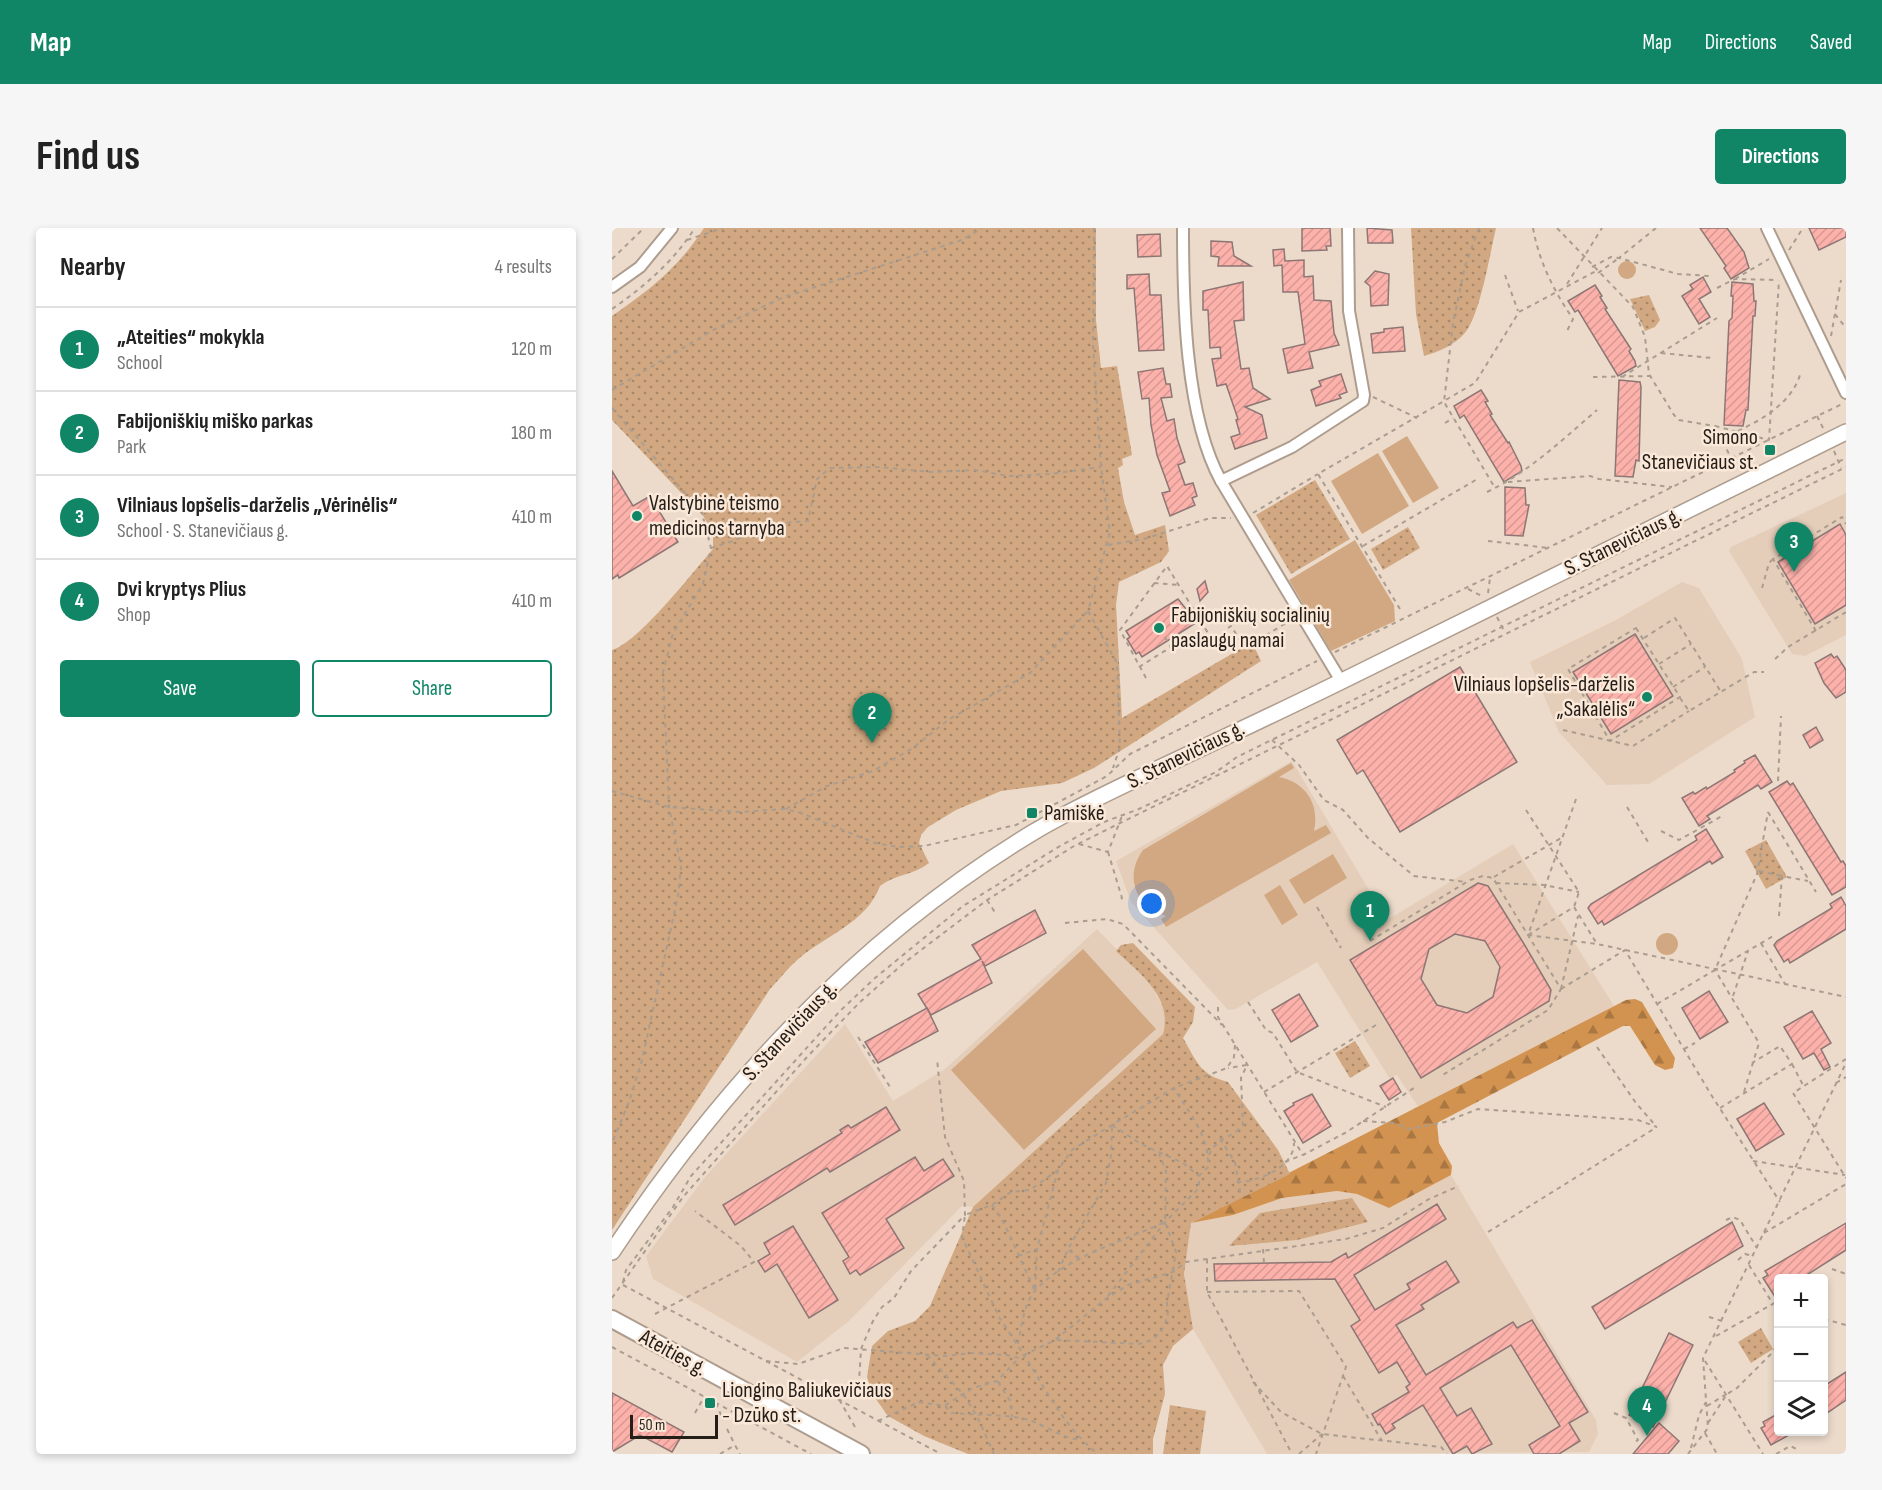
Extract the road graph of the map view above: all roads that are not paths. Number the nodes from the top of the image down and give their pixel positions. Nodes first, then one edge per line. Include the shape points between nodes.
1 (672, 228) edge
2 (1183, 228) edge
3 (1348, 228) edge
4 (1767, 228) edge
5 (612, 287) edge
6 (1846, 393) edge
7 (1846, 432) edge
8 (1221, 481) junction
9 (1341, 681) junction
10 (612, 1252) edge
11 (612, 1319) edge
12 (861, 1454) edge

1 - 5 street via 640,267
2 - 8 street via 1183,309 1196,397 1205,439
3 - 8 street via 1349,311 1363,401 1292,447
4 - 6 street
7 - 9 main road, S. Stanevičiaus g.
8 - 9 street
9 - 10 main road, S. Stanevičiaus g. via 1058,818 988,861 910,917 835,983 731,1094 675,1162
11 - 12 main road, Ateities g.

